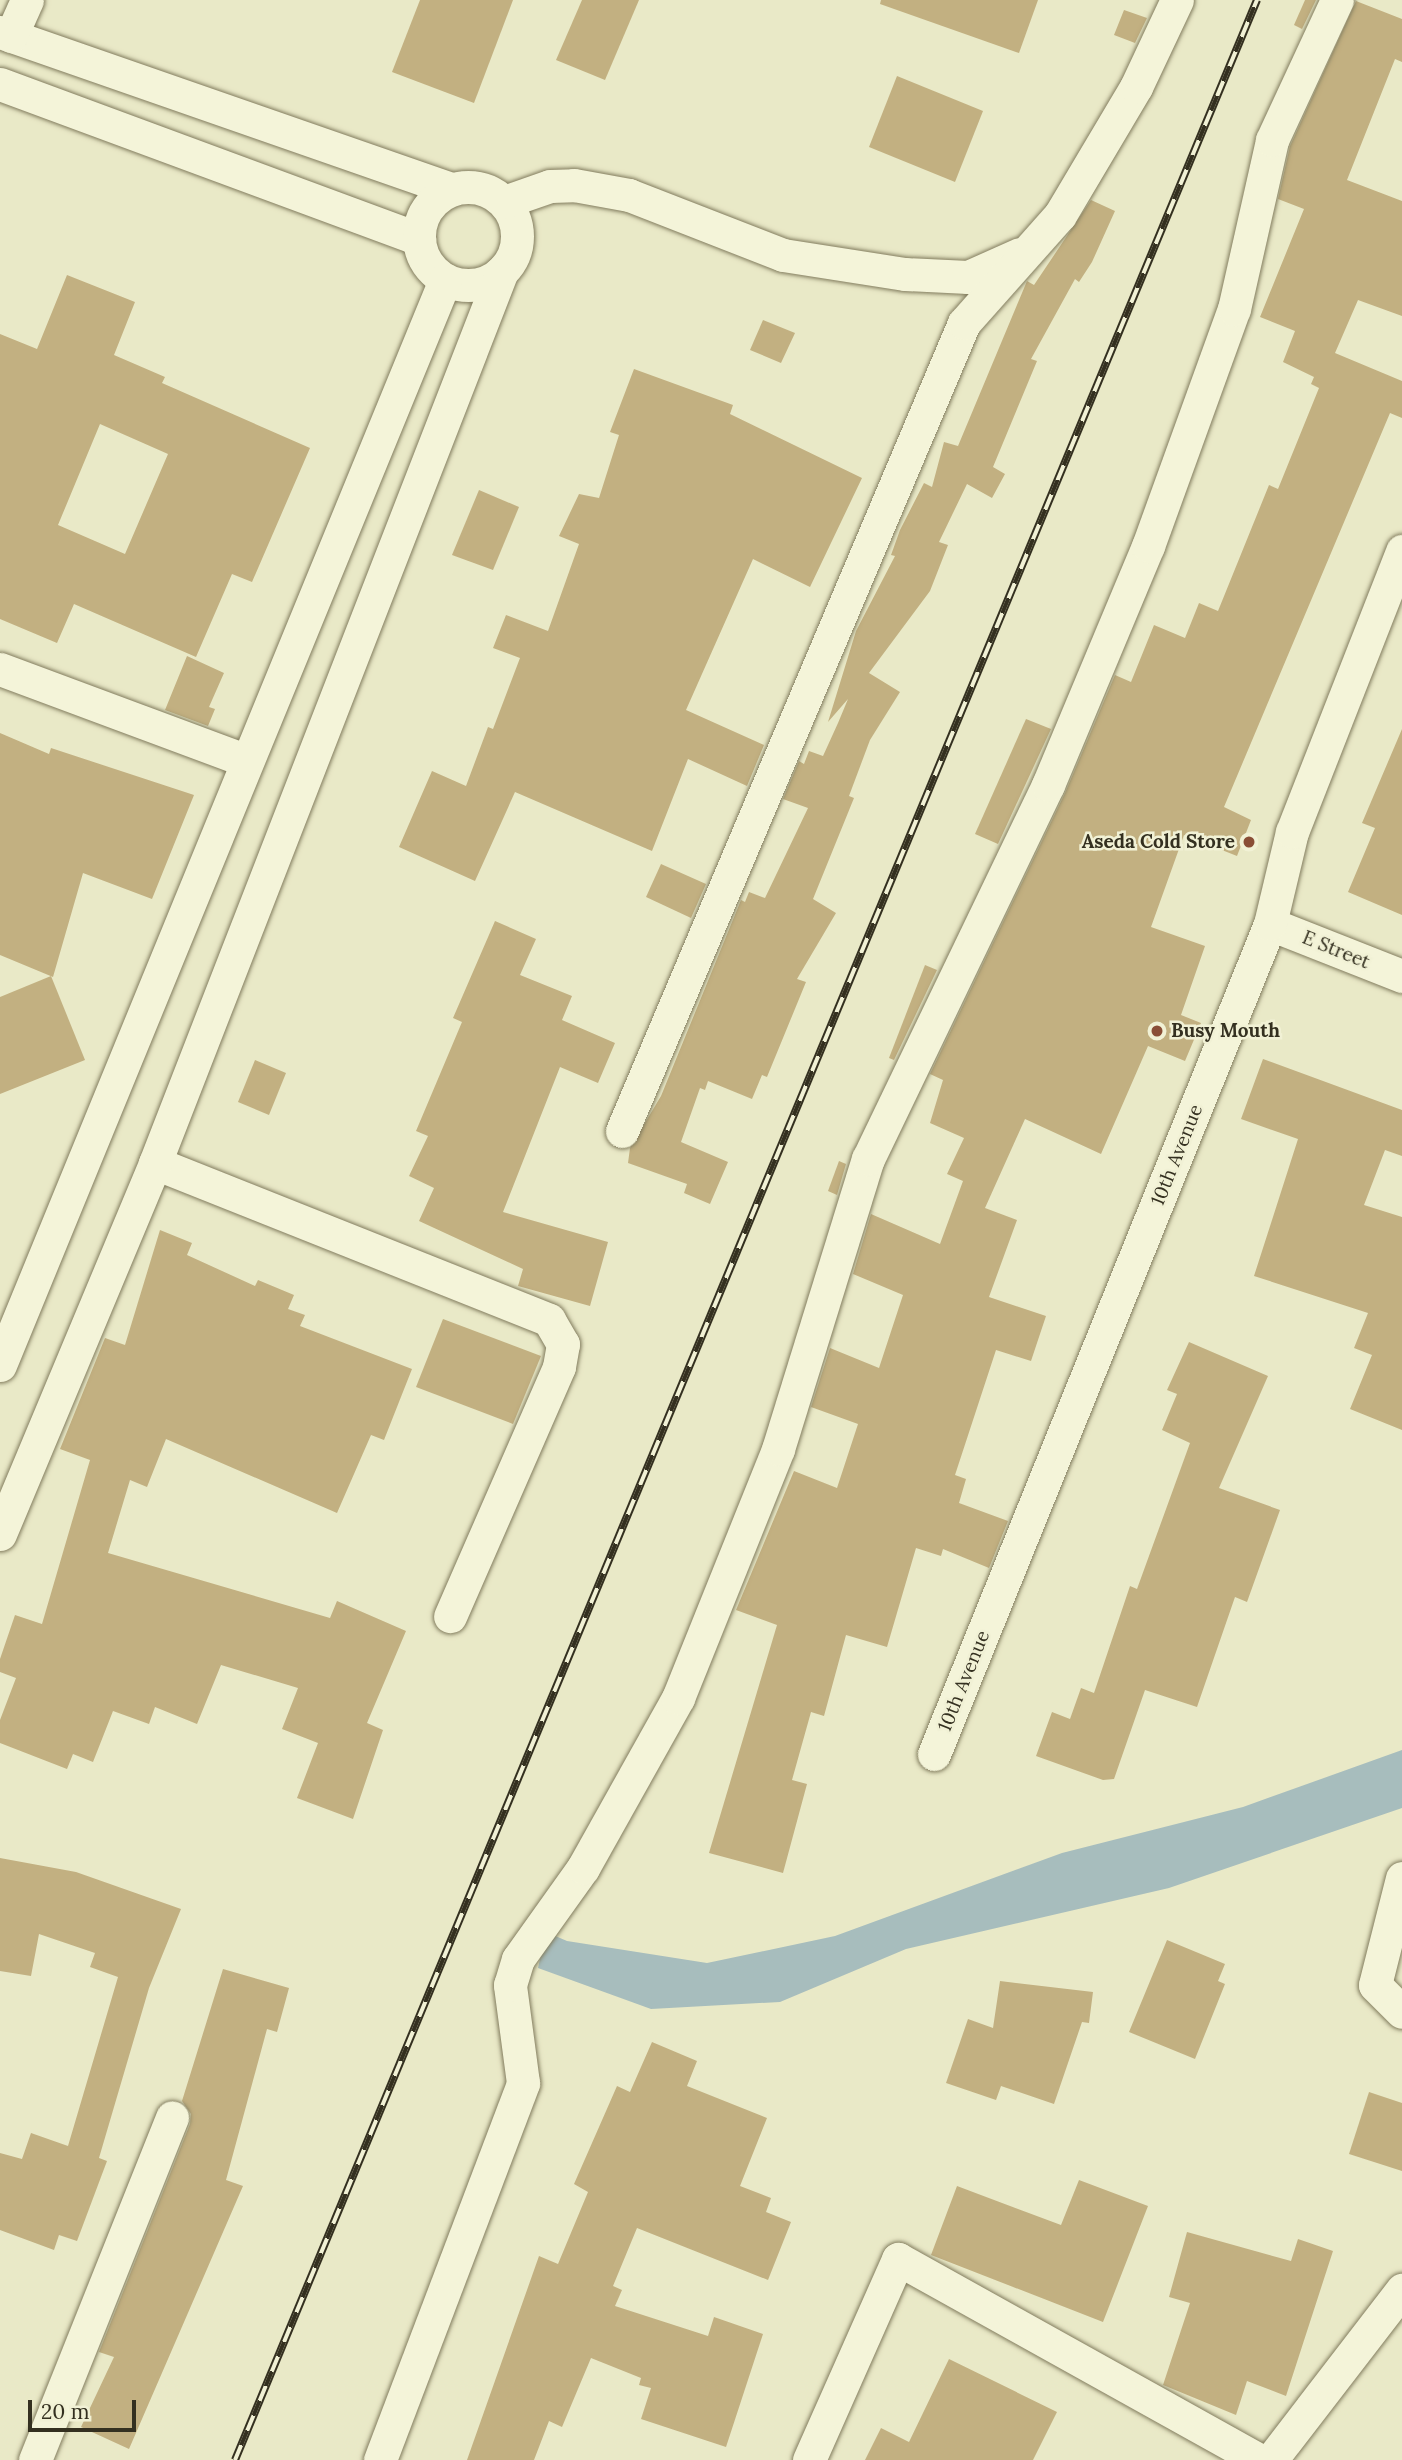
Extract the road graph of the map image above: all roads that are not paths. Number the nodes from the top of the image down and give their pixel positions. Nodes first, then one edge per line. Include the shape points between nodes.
1 (27, 0) edge
2 (1177, 0) edge
3 (1336, 0) edge
4 (6, 34) edge
5 (0, 84) edge
6 (452, 189) junction
7 (504, 202) junction
8 (419, 239) junction
9 (1028, 251) junction
10 (502, 271) junction
11 (445, 280) junction
12 (1402, 551) edge
13 (0, 669) edge
14 (245, 760) junction
15 (1270, 924) junction
16 (1402, 976) edge
17 (622, 1131) dead end
18 (155, 1163) junction
19 (0, 1365) edge
20 (0, 1534) edge
21 (450, 1616) dead end
22 (934, 1754) dead end
23 (1402, 1878) edge
24 (1402, 2012) edge
25 (172, 2117) dead end
26 (1402, 2290) edge
27 (35, 2460) edge
28 (380, 2460) edge
29 (809, 2460) edge
30 (1259, 2460) edge
31 (1271, 2460) edge

1 - 4 street
2 - 9 street via 1136,87 1060,215
3 - 28 street via 1272,140 1234,309 1148,546 1048,785 868,1159 778,1449 678,1698 583,1868 518,1959 509,1985 523,2083
4 - 6 street
5 - 8 street
6 - 7 street via 480,188
6 - 8 street via 434,200 422,218
7 - 9 street via 550,186 574,185 629,195 783,255 905,274 968,277
7 - 10 street via 515,218 517,237
8 - 11 street via 427,262
9 - 17 street via 964,323 944,366
10 - 11 street via 485,282
10 - 18 street
11 - 14 street
12 - 15 street, 10th Avenue via 1292,832
13 - 14 street
14 - 19 street
15 - 16 street, E Street
15 - 22 street, 10th Avenue
18 - 20 street
18 - 21 street via 549,1320 563,1343 559,1367
23 - 24 street via 1375,1985
25 - 27 street
26 - 31 street
29 - 30 street via 898,2259

